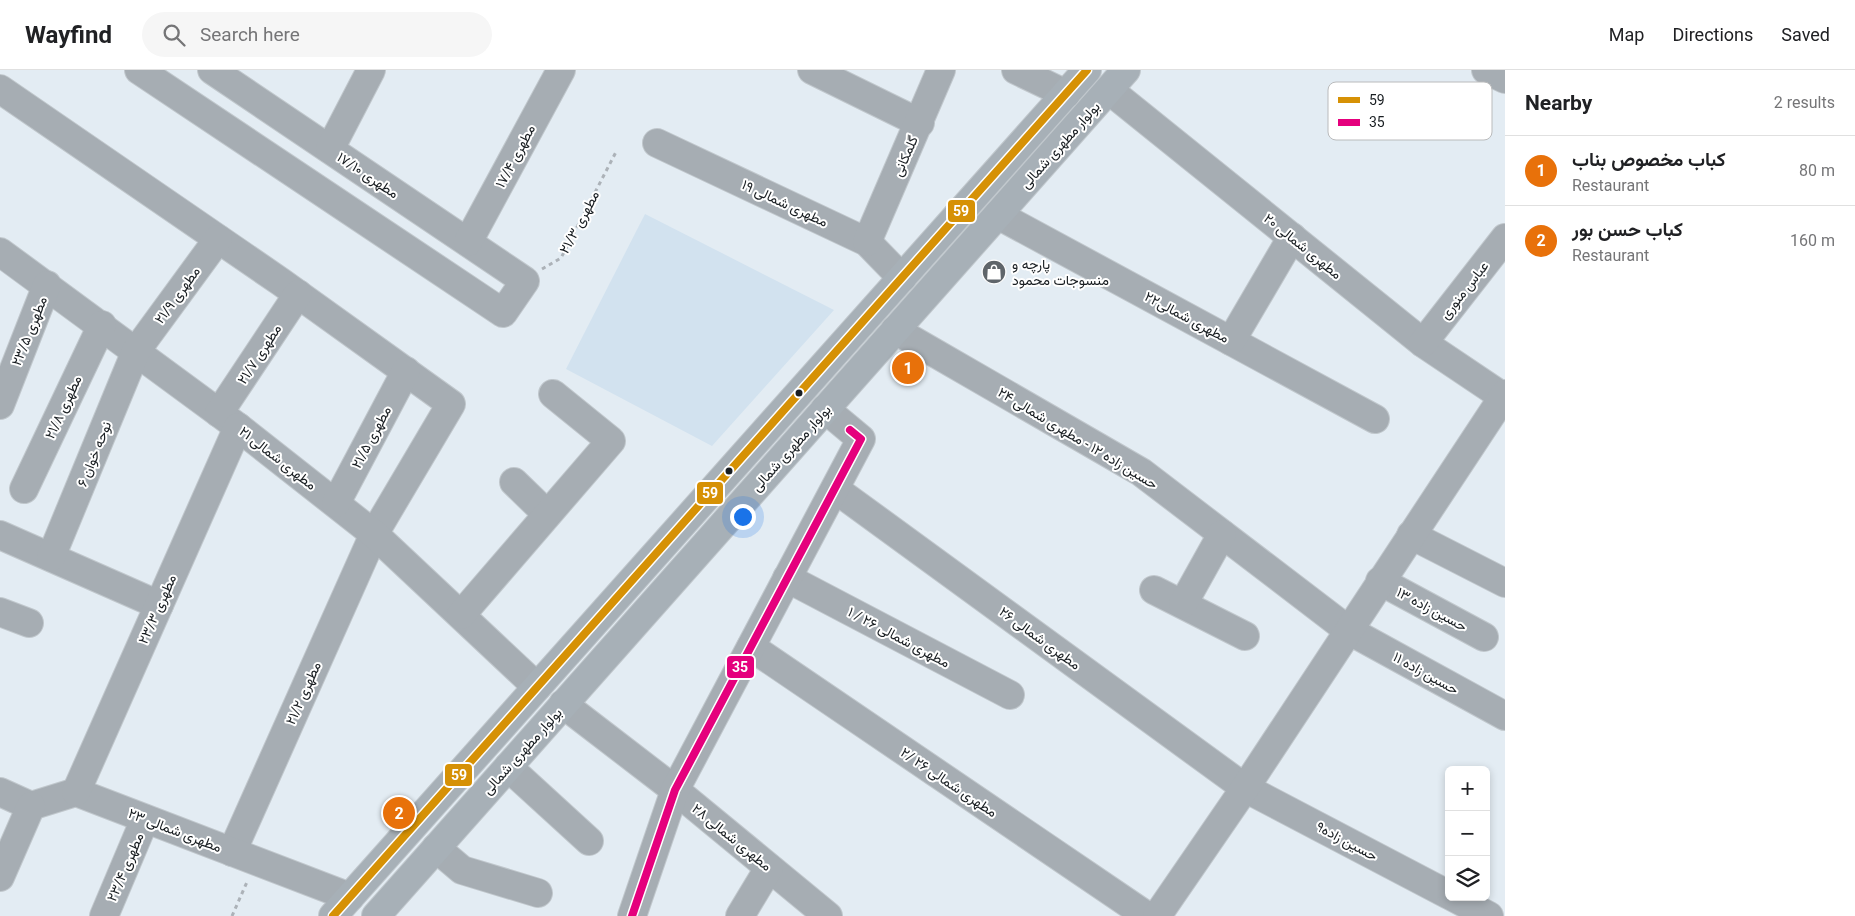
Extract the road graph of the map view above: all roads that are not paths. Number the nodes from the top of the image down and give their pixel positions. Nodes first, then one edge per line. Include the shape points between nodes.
1 (139, 70) edge
2 (212, 70) edge
3 (371, 70) edge
4 (561, 70) edge
5 (812, 70) edge
6 (941, 70) edge
7 (1016, 70) edge
8 (1087, 70) edge
9 (1486, 70) edge
10 (1505, 79) edge
11 (1118, 80) edge
12 (0, 89) edge
13 (1066, 94) junction
14 (920, 123) junction
15 (656, 143) dead end
16 (330, 149) junction
17 (998, 215) junction
18 (1292, 238) junction
19 (1505, 238) edge
20 (218, 239) junction
21 (468, 242) junction
22 (867, 242) junction
23 (0, 252) edge
24 (902, 278) junction
25 (47, 285) junction
26 (298, 294) junction
27 (102, 325) junction
28 (896, 330) junction
29 (1231, 341) junction
30 (1423, 343) junction
31 (136, 351) junction
32 (406, 371) junction
33 (553, 394) dead end
34 (1504, 396) edge
35 (0, 405) edge
36 (826, 409) junction
37 (1375, 419) dead end
38 (229, 420) junction
39 (514, 482) dead end
40 (24, 489) dead end
41 (835, 489) junction
42 (336, 503) junction
43 (548, 514) junction
44 (374, 534) junction
45 (1222, 534) junction
46 (0, 535) edge
47 (1411, 536) junction
48 (51, 557) junction
49 (787, 578) junction
50 (1380, 581) junction
51 (1505, 583) edge
52 (1154, 590) dead end
53 (1183, 604) junction
54 (159, 605) junction
55 (0, 612) edge
56 (461, 615) junction
57 (29, 623) dead end
58 (1348, 630) junction
59 (1245, 636) dead end
60 (1484, 637) dead end
61 (751, 647) junction
62 (537, 687) junction
63 (1010, 695) dead end
64 (564, 704) junction
65 (1505, 716) edge
66 (508, 768) junction
67 (1245, 788) junction
68 (675, 790) junction
69 (0, 792) edge
70 (76, 792) junction
71 (31, 806) junction
72 (145, 819) junction
73 (589, 841) dead end
74 (436, 848) junction
75 (244, 857) junction
76 (769, 868) junction
77 (0, 877) edge
78 (538, 893) dead end
79 (1445, 893) edge
80 (1461, 901) edge
81 (341, 907) edge
82 (378, 915) edge
83 (104, 916) edge
84 (632, 916) edge
85 (740, 916) edge
86 (828, 916) edge
87 (1147, 916) edge
88 (1157, 916) edge
89 (1489, 916) edge

1 - 21 street, مطهری ۱۷/۱۰ via 503,313 525,280
2 - 16 street, مطهری ۱۷/۱۰
3 - 16 street
4 - 21 street, مطهری ۱۷/۴
5 - 14 street
6 - 14 street, گلمکانی
7 - 13 street
8 - 13 main road
9 - 10 street
11 - 17 main road, بولوار مطهری شمالی
11 - 18 street, مطهری شمالی ۲۰
12 - 20 street
13 - 24 main road
14 - 22 street, گلمکانی
15 - 22 street, مطهری شمالی ۱۹
16 - 21 street, مطهری ۱۷/۱۰
17 - 28 main road, بولوار مطهری شمالی
17 - 29 street, مطهری شمالی۲۲
18 - 29 street
18 - 30 street, مطهری شمالی ۲۰
19 - 30 street, عباس منوری
20 - 26 street
20 - 31 street, مطهری ۲۱/۹
22 - 24 street, مطهری شمالی ۱۹
23 - 25 street, مطهری شمالی ۲۱
24 - 62 main road
25 - 27 street, مطهری شمالی ۲۱
25 - 35 street, مطهری ۲۳/۵
26 - 32 street
26 - 38 street, مطهری ۲۱/۷
27 - 31 street, مطهری شمالی ۲۱
27 - 40 street, مطهری ۲۱/۸
28 - 36 main road, بولوار مطهری شمالی
28 - 45 street, حسین زاده ۱۲ - مطهری شمالی ۲۴ via 1141,472
29 - 37 street, مطهری شمالی۲۲
30 - 34 street, مطهری شمالی ۲۰
31 - 38 street, مطهری شمالی ۲۱
31 - 48 street, نوحه خوان ۶
32 - 42 street, مطهری ۲۱/۵
32 - 44 street via 451,404
33 - 43 street via 611,441
34 - 47 street
36 - 41 street via 861,439
36 - 64 main road, بولوار مطهری شمالی
38 - 42 street, مطهری شمالی ۲۱
38 - 54 street, مطهری ۲۳/۳
39 - 43 street
41 - 49 street
41 - 67 street, مطهری شمالی ۲۶
42 - 44 street, مطهری شمالی ۲۱
43 - 56 street
44 - 56 street, مطهری شمالی ۲۱
44 - 75 street, مطهری ۲۱/۲
45 - 53 street
45 - 58 street, حسین زاده ۱۲ - مطهری شمالی ۲۴
46 - 48 street
47 - 50 street
47 - 51 street
48 - 54 street
49 - 61 street
49 - 63 street, مطهری شمالی ۲۶ / ۱
50 - 58 street
50 - 60 street, حسین زاده ۱۳
52 - 53 street
53 - 59 street
54 - 70 street, مطهری ۲۳/۳
55 - 57 street
56 - 62 street, مطهری شمالی ۲۱
58 - 65 street, حسین زاده ۱۱
58 - 67 street
61 - 68 street
61 - 87 street, مطهری شمالی ۲۶ /۲
62 - 81 main road
64 - 66 main road, بولوار مطهری شمالی
64 - 68 street, مطهری شمالی ۲۸
66 - 73 street
66 - 74 main road, بولوار مطهری شمالی
67 - 79 street, حسین زاده۹
67 - 88 street
68 - 76 street, مطهری شمالی ۲۸
68 - 84 street
69 - 71 street
70 - 71 street
70 - 72 street, مطهری شمالی ۲۳
71 - 77 street
72 - 75 street, مطهری شمالی ۲۳
72 - 83 street, مطهری ۲۳/۴
74 - 78 street via 462,870
74 - 82 main road, بولوار مطهری شمالی
75 - 81 street, مطهری شمالی ۲۳
76 - 85 street
76 - 86 street, مطهری شمالی ۲۸
80 - 89 street

